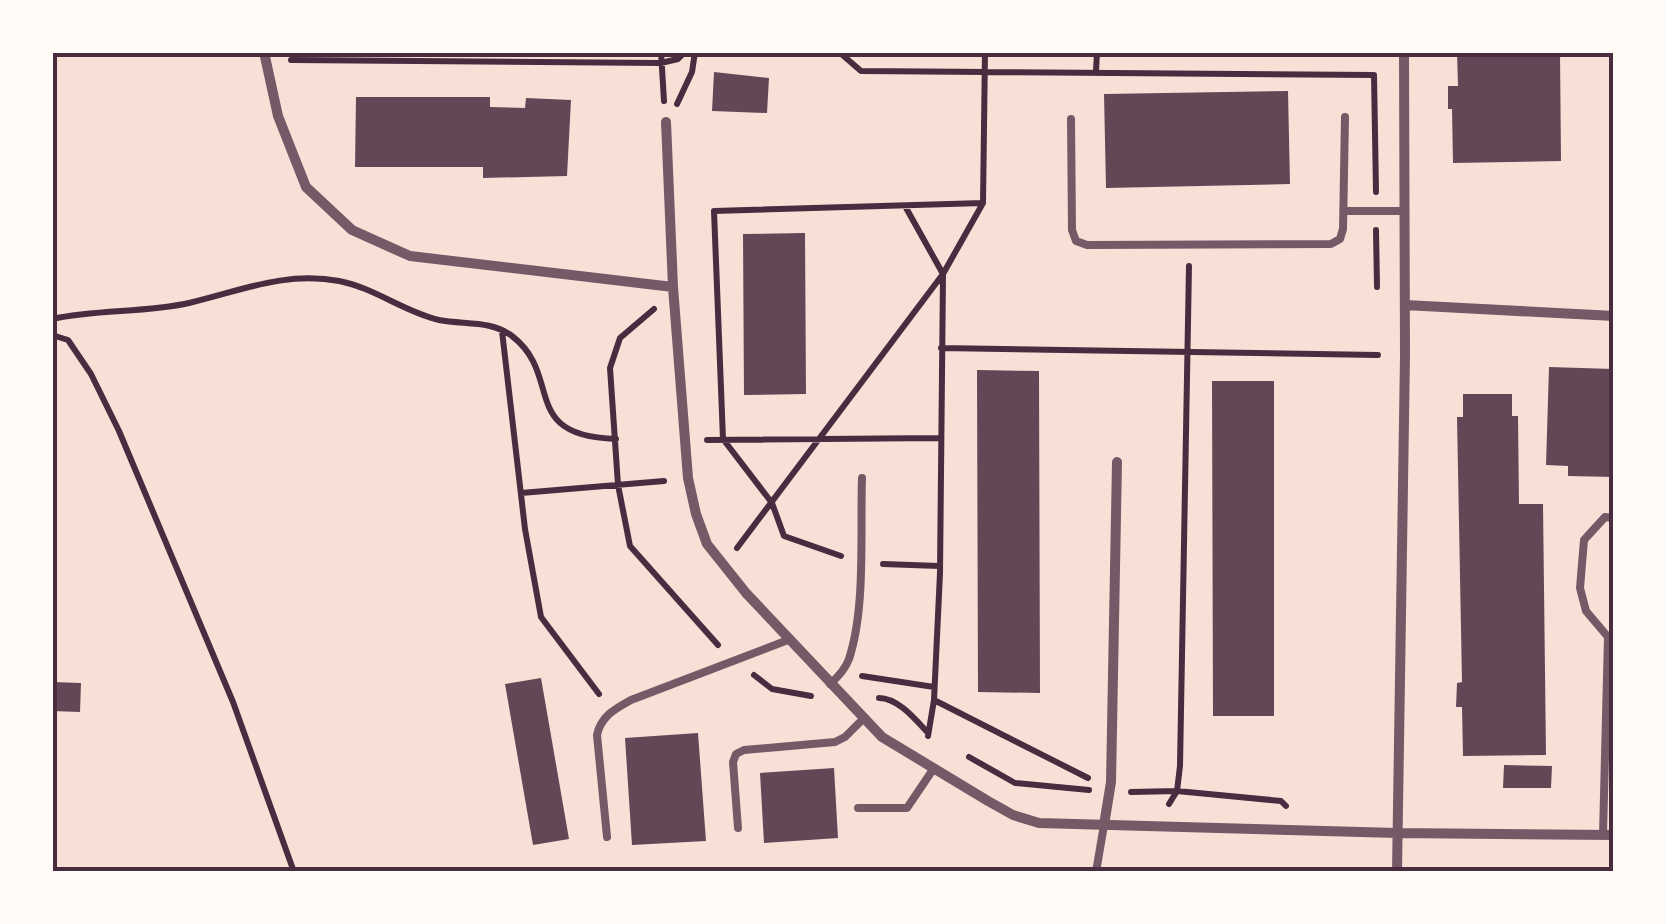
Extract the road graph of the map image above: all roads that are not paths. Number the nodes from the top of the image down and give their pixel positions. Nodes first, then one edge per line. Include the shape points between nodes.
1 (1404, 52) edge
2 (264, 56) edge
3 (1345, 116) dead end
4 (1071, 118) dead end
5 (666, 122) road end
6 (1344, 211) junction
7 (1404, 211) junction
8 (673, 287) junction
9 (1405, 305) junction
10 (1614, 316) edge
11 (1117, 462) dead end
12 (862, 478) dead end
13 (1614, 518) edge
14 (1610, 637) edge
15 (788, 640) junction
16 (830, 684) junction
17 (862, 720) junction
18 (934, 768) junction
19 (858, 808) dead end
20 (1104, 825) junction
21 (738, 828) dead end
22 (1397, 833) junction
23 (1608, 835) edge
24 (607, 836) dead end
25 (1096, 872) edge
26 (1397, 872) edge

1 - 7 street
2 - 8 street via 306,188 352,230 410,256
3 - 6 lane
4 - 6 lane via 1072,230 1087,246 1331,244 1340,239
5 - 8 street
6 - 7 lane
7 - 9 street
8 - 15 street via 696,514 708,544
9 - 10 street
9 - 22 street
11 - 20 street
12 - 16 lane via 856,614 845,667
13 - 14 lane via 1605,517 1584,540 1580,588 1586,611
14 - 23 lane
15 - 16 street
15 - 24 lane via 612,711 600,723
16 - 17 street
17 - 18 street
17 - 21 lane via 835,742 736,754
18 - 19 lane via 907,808
18 - 20 street via 1013,814
20 - 22 street
20 - 25 lane
22 - 23 street
22 - 26 street

